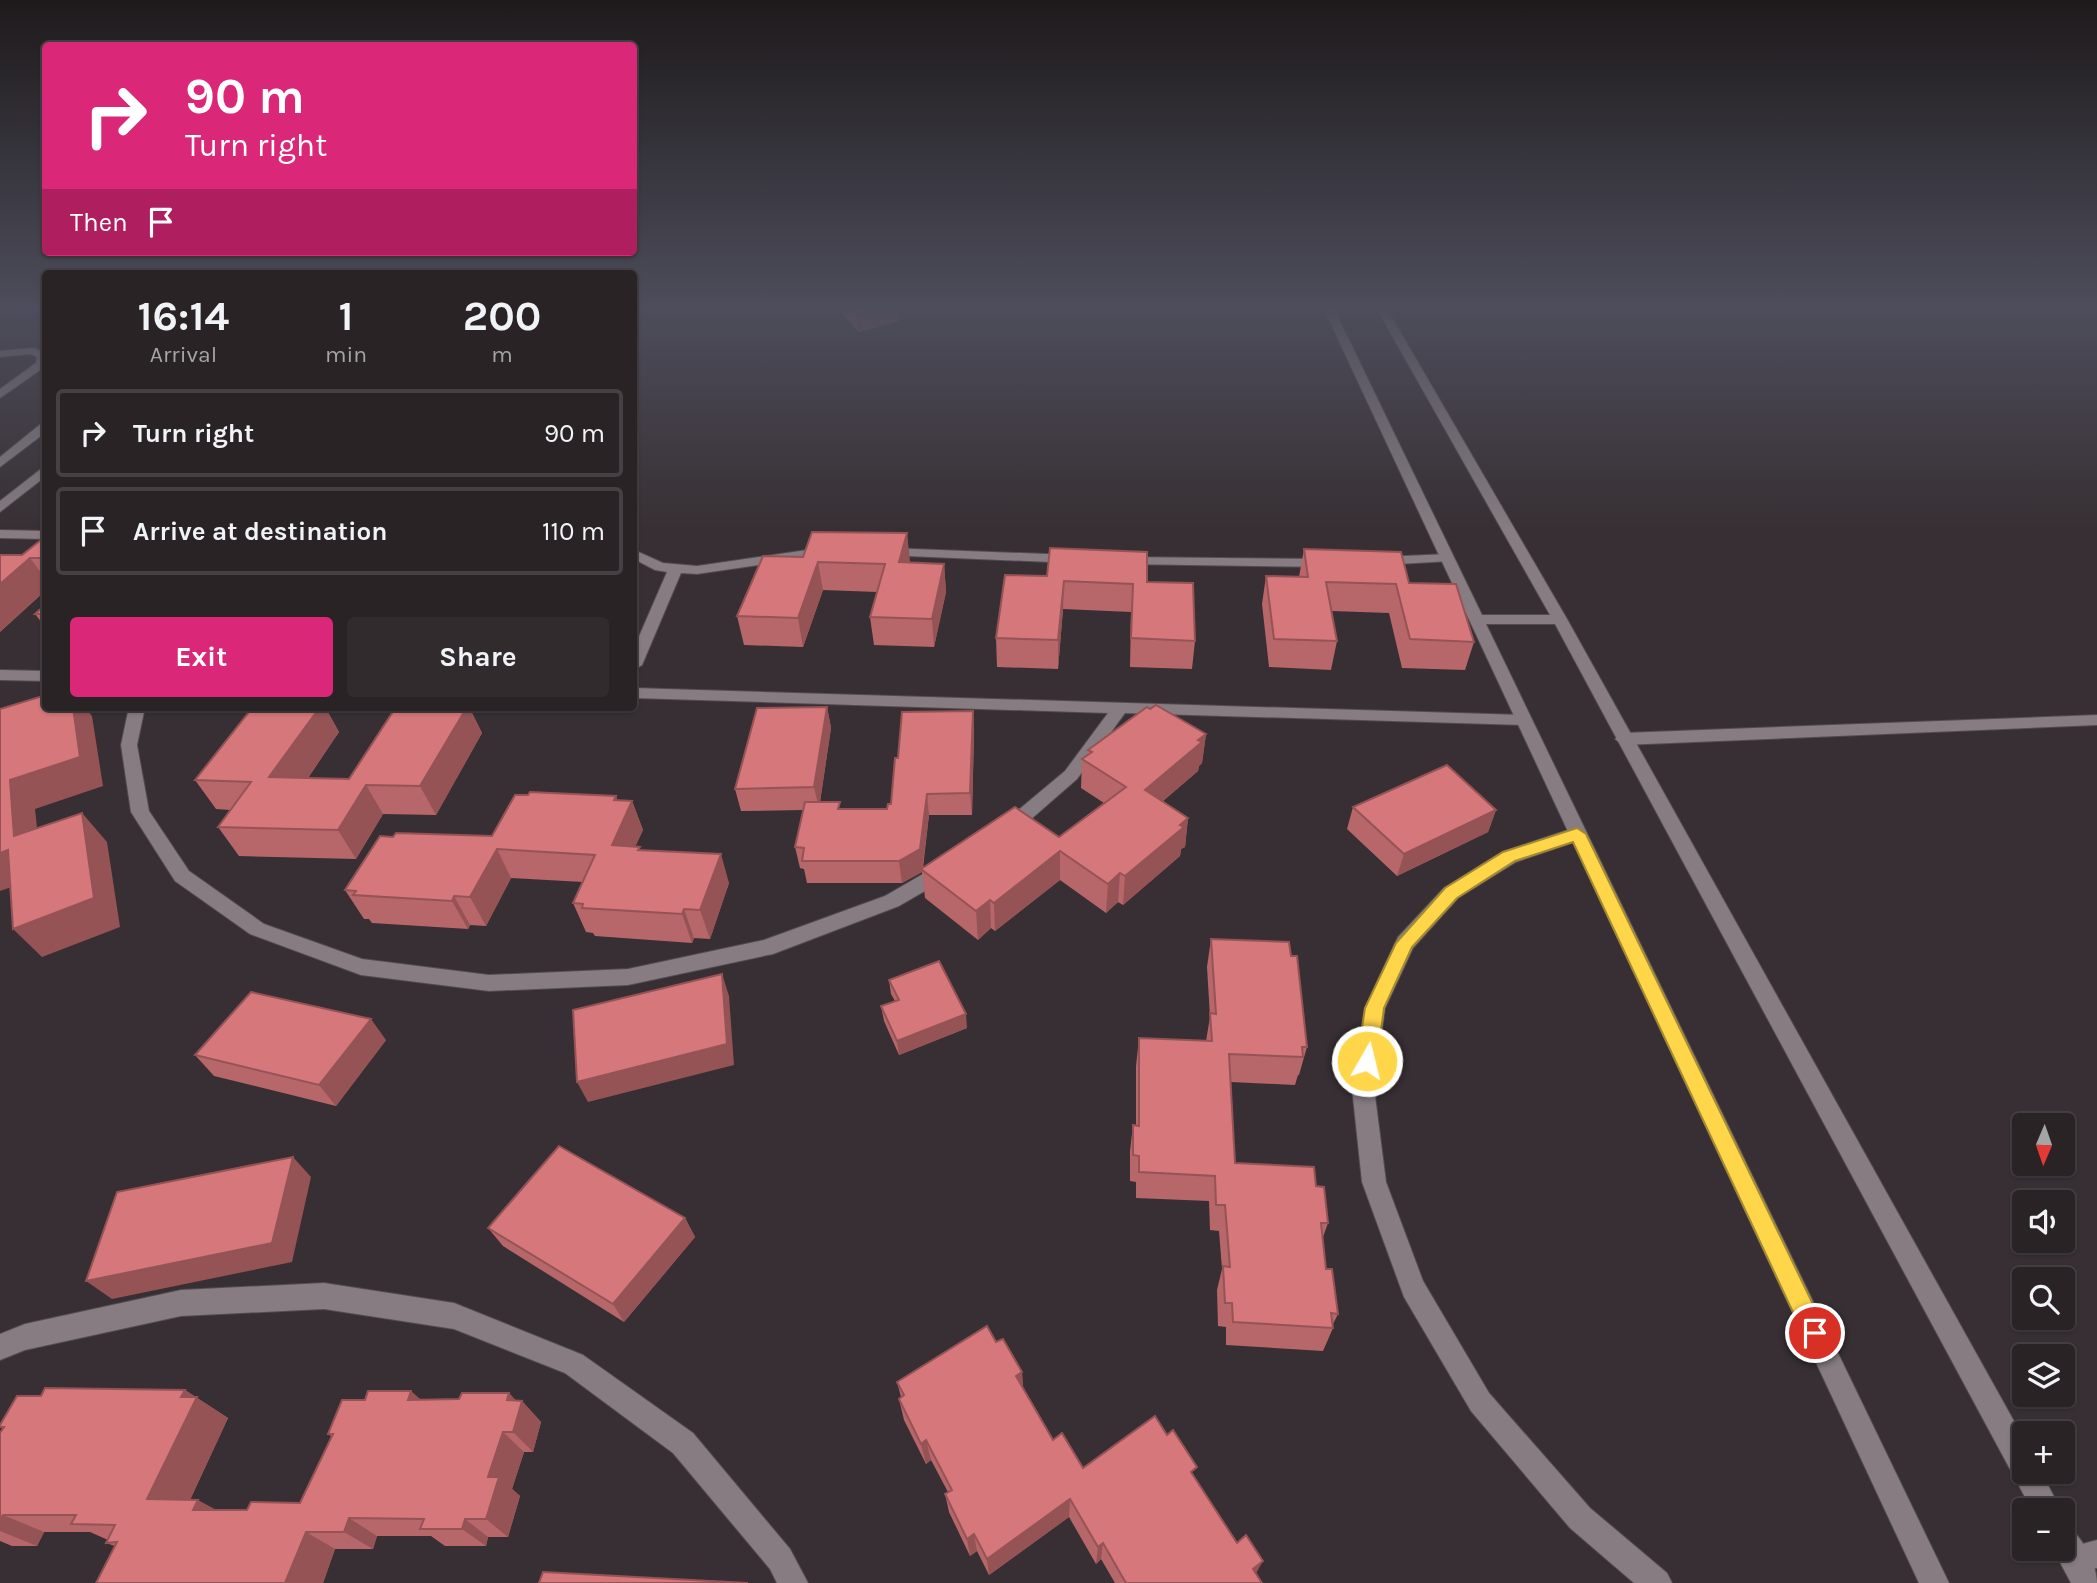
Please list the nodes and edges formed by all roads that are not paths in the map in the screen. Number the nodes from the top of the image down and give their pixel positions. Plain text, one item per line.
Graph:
1 (17, 383) edge
2 (1364, 383) edge
3 (1424, 383) edge
4 (0, 396) edge
5 (42, 429) edge
6 (0, 463) edge
7 (42, 472) edge
8 (0, 508) edge
9 (0, 534) edge
10 (42, 534) edge
11 (849, 551) edge
12 (876, 552) edge
13 (637, 556) edge
14 (1447, 558) junction
15 (1366, 562) edge
16 (1338, 563) edge
17 (675, 570) junction
18 (1560, 619) junction
19 (1476, 620) junction
20 (637, 657) edge
21 (0, 675) edge
22 (42, 676) edge
23 (637, 694) edge
24 (1120, 708) junction
25 (136, 711) edge
26 (1524, 720) junction
27 (2097, 720) edge
28 (1623, 739) junction
29 (1577, 834) junction
30 (994, 841) edge
31 (960, 861) edge
32 (0, 1347) edge
33 (2012, 1446) edge
34 (793, 1583) edge
35 (1657, 1583) edge
36 (1934, 1583) edge

1 - 4 street
2 - 14 street
3 - 18 street
5 - 6 street
7 - 8 street
9 - 10 street
11 - 17 street
12 - 16 street
13 - 17 street
14 - 15 street
14 - 19 street
17 - 20 street
18 - 19 street
18 - 28 street
19 - 26 street
21 - 22 street
23 - 24 street
24 - 26 street
24 - 30 street
25 - 31 street
26 - 29 street
27 - 28 street
28 - 33 street
29 - 35 street
29 - 36 street
32 - 34 street

